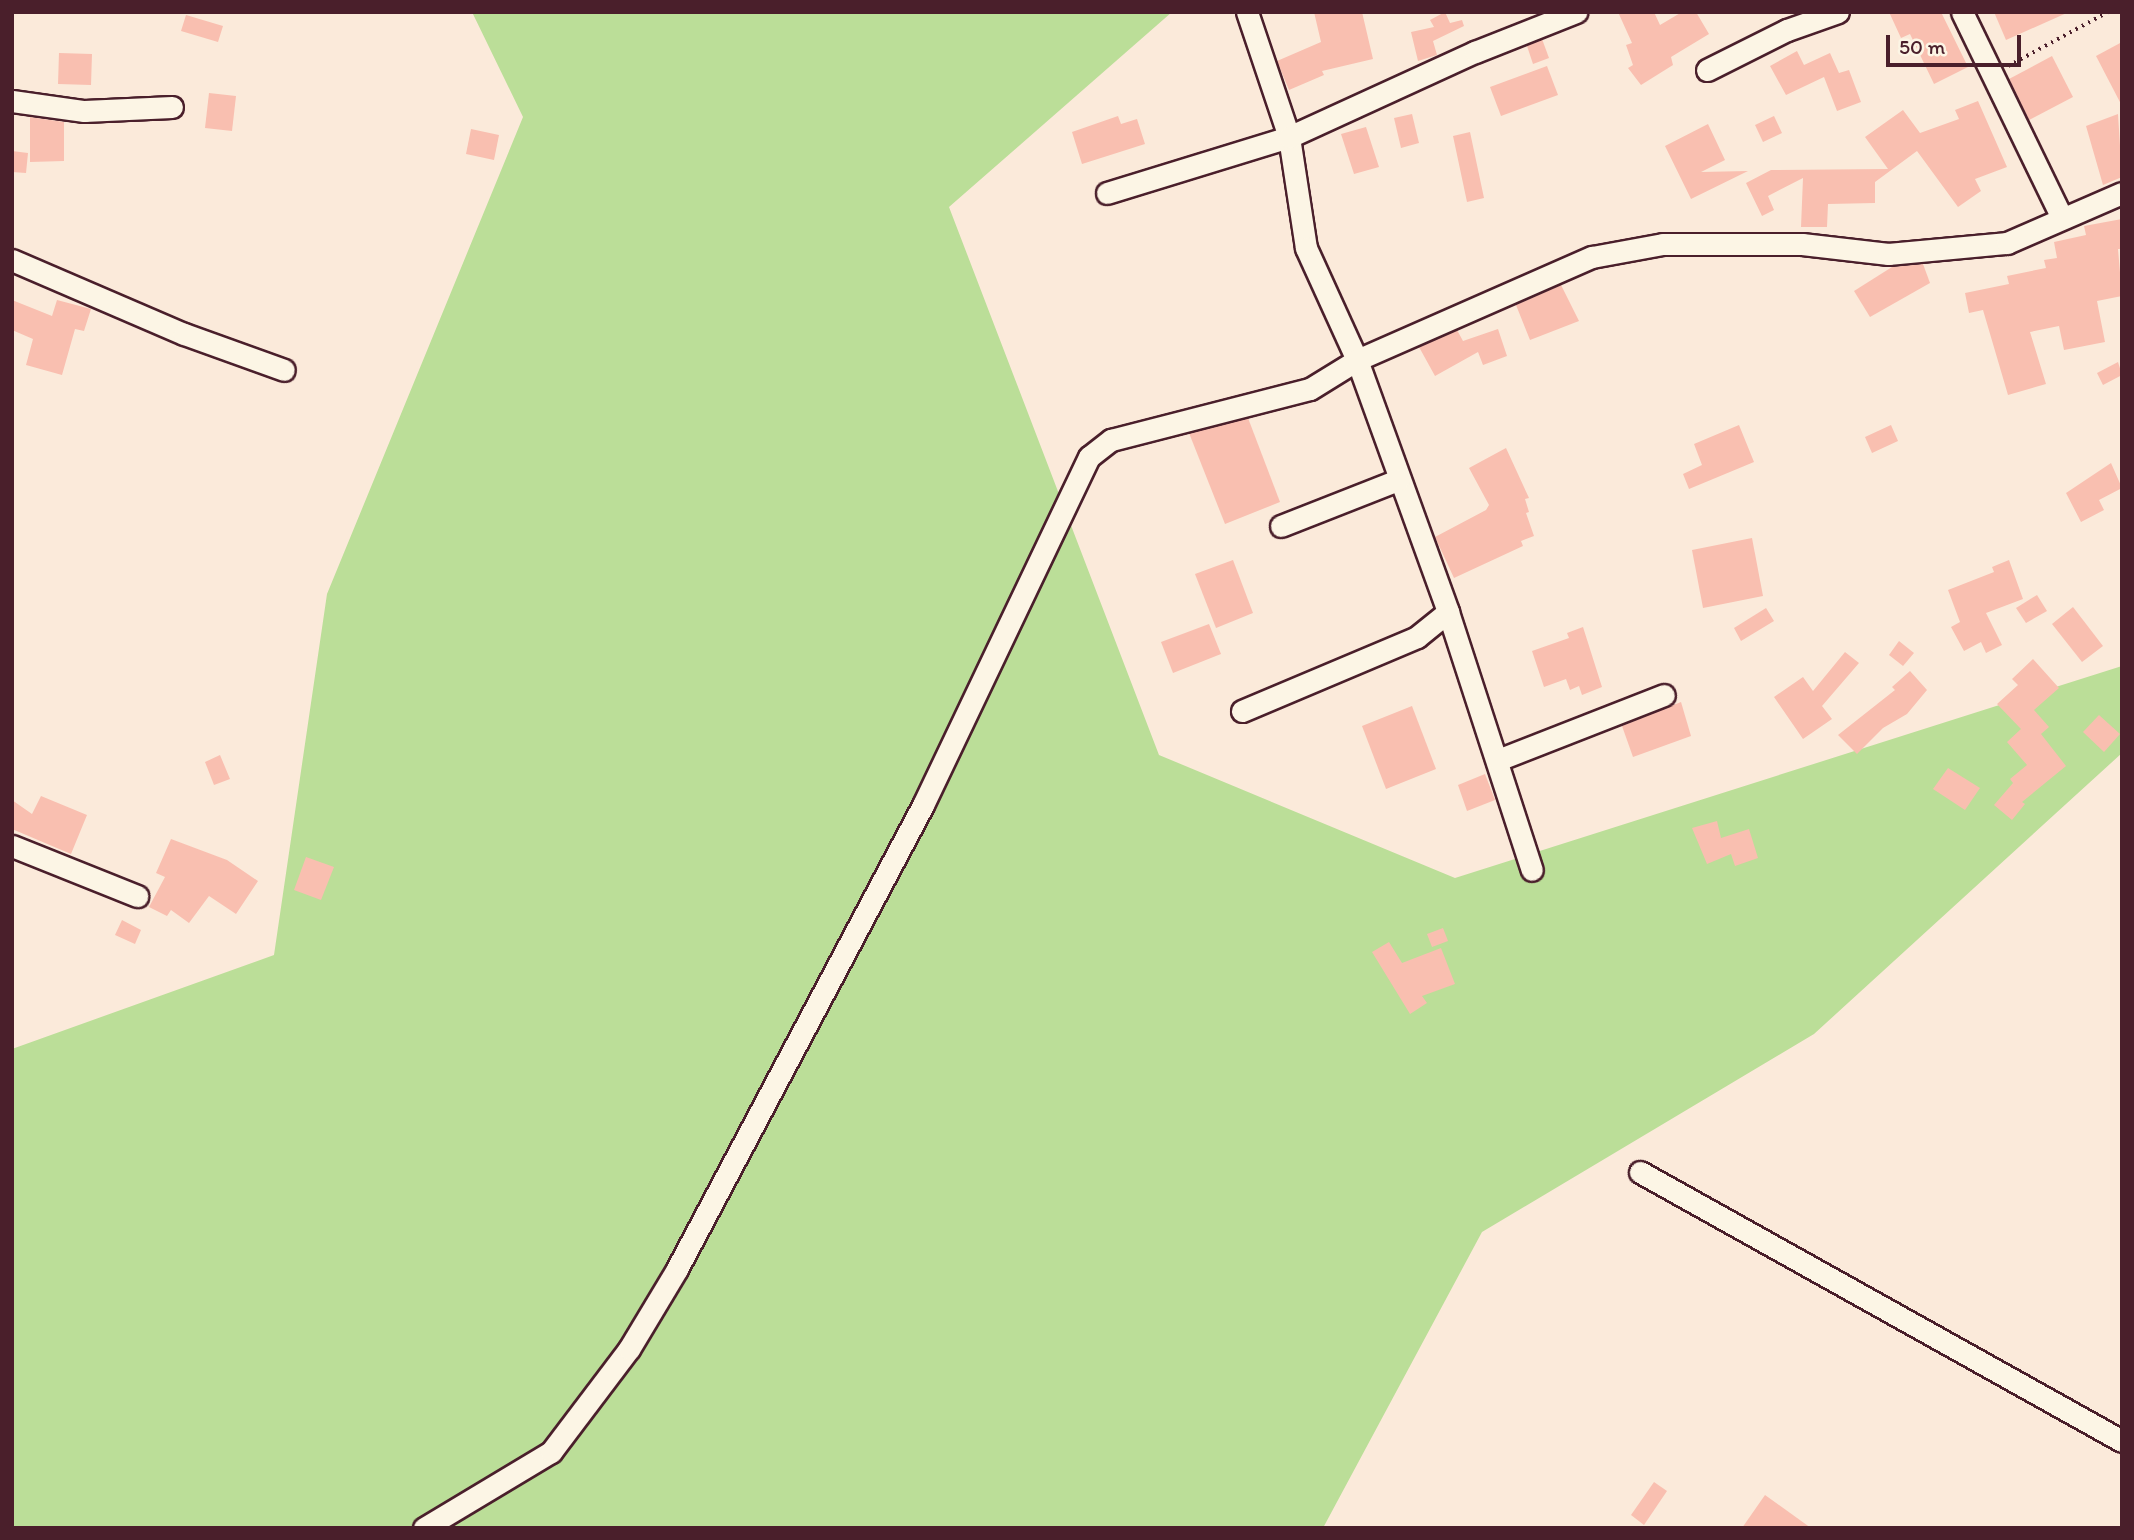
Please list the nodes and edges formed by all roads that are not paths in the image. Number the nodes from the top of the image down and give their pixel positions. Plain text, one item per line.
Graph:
1 (1247, 12) edge
2 (1576, 12) edge
3 (1838, 12) edge
4 (1962, 12) edge
5 (1707, 70) dead end
6 (12, 101) edge
7 (172, 107) dead end
8 (1289, 137) junction
9 (1107, 192) dead end
10 (2122, 193) edge
11 (2061, 216) junction
12 (12, 260) edge
13 (1357, 360) junction
14 (284, 370) dead end
15 (1398, 480) junction
16 (1281, 526) dead end
17 (1448, 612) junction
18 (1664, 695) dead end
19 (1242, 711) dead end
20 (1498, 760) junction
21 (12, 846) edge
22 (1532, 870) dead end
23 (137, 896) dead end
24 (1640, 1172) dead end
25 (2122, 1441) edge
26 (424, 1528) edge

1 - 8 street
2 - 8 street
3 - 5 street
4 - 11 street
6 - 7 street
8 - 9 street
8 - 13 street
10 - 11 street
11 - 13 street
12 - 14 street
13 - 15 street
13 - 26 street
15 - 16 street
15 - 17 street
17 - 19 street
17 - 20 street
18 - 20 street
20 - 22 street
21 - 23 street
24 - 25 street

